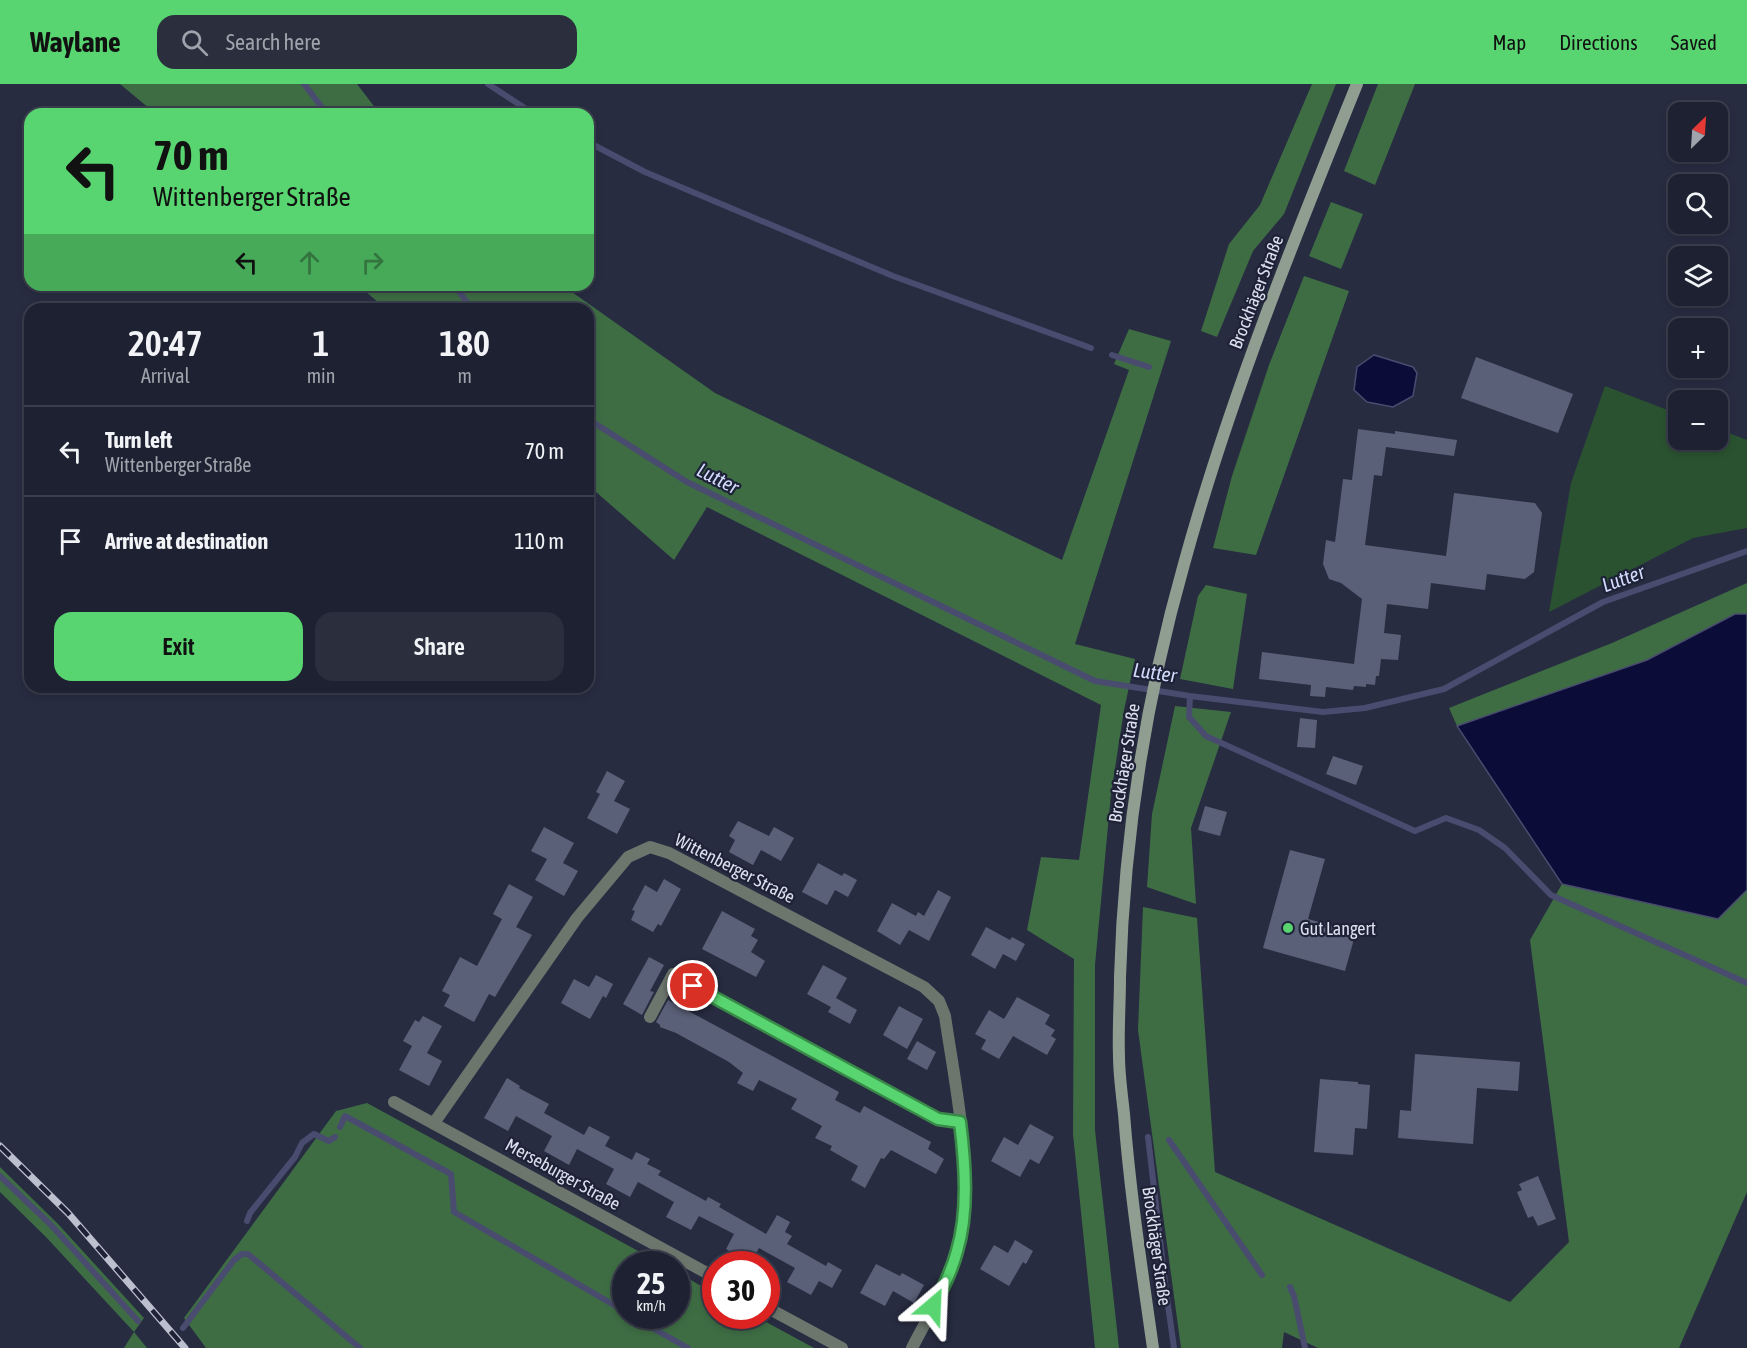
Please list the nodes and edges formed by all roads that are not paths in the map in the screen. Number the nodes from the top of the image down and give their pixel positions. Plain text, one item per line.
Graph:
1 (1357, 84) edge
2 (650, 1017) dead end
3 (394, 1102) dead end
4 (960, 1122) junction
5 (434, 1123) junction
6 (702, 1270) edge
7 (780, 1314) edge
8 (842, 1348) edge
9 (912, 1348) edge
10 (1153, 1348) edge

1 - 10 main road, Brockhäger Straße
2 - 4 street
3 - 5 street, Merseburger Straße
4 - 5 street, Wittenberger Straße
4 - 9 street, Wittenberger Straße
5 - 6 street, Merseburger Straße
7 - 8 street

